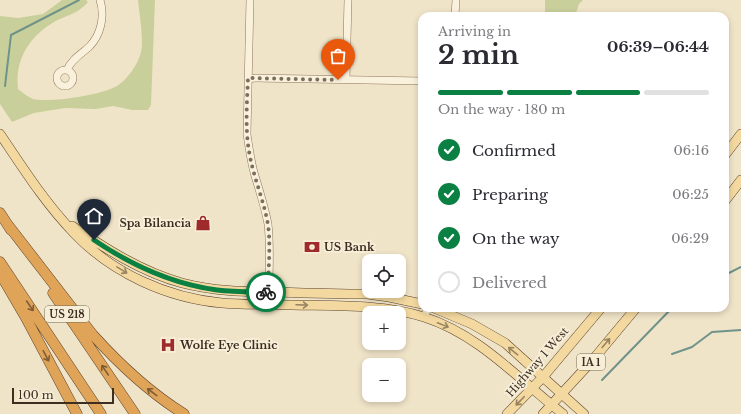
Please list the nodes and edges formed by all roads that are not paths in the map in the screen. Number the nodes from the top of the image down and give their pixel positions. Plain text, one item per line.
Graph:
1 (100, 0) edge
2 (250, 0) edge
3 (348, 0) edge
4 (456, 0) edge
5 (455, 12) edge
6 (67, 70) dead end
7 (248, 78) junction
8 (346, 80) junction
9 (418, 81) edge
10 (0, 134) edge
11 (741, 134) edge
12 (729, 150) edge
13 (741, 180) edge
14 (729, 196) edge
15 (0, 213) edge
16 (61, 218) junction
17 (8, 225) junction
18 (0, 262) edge
19 (0, 273) edge
20 (268, 292) junction
21 (418, 303) edge
22 (268, 304) junction
23 (426, 312) edge
24 (444, 312) edge
25 (597, 312) edge
26 (633, 312) edge
27 (424, 317) junction
28 (543, 376) junction
29 (532, 388) junction
30 (562, 393) junction
31 (551, 405) junction
32 (77, 414) edge
33 (101, 414) edge
34 (134, 414) edge
35 (184, 414) edge
36 (507, 414) edge
37 (543, 414) edge
38 (563, 414) edge
39 (584, 414) edge

1 - 6 street
2 - 7 street
3 - 8 street
4 - 5 street
7 - 8 street
7 - 20 street
8 - 9 street
10 - 16 main road
11 - 12 main road
13 - 14 main road
15 - 17 highway, US 218
16 - 20 main road
16 -> 22 main road
34 -> 17 highway, US 218
35 -> 17 highway
18 -> 33 highway, US 218
19 -> 32 highway
20 - 21 main road
20 - 22 street
22 -> 27 main road
23 - 27 street
28 -> 24 main road
25 - 28 main road, Highway 1 West / IA 1
30 -> 26 main road, IA 1
27 -> 29 main road
28 - 29 main road, Highway 1 West / IA 1
28 - 30 main road
29 - 31 main road
29 -> 36 main road, Highway 1 West / IA 1
30 - 31 main road, IA 1
30 - 39 main road
31 - 37 main road, IA 1
31 - 38 main road

